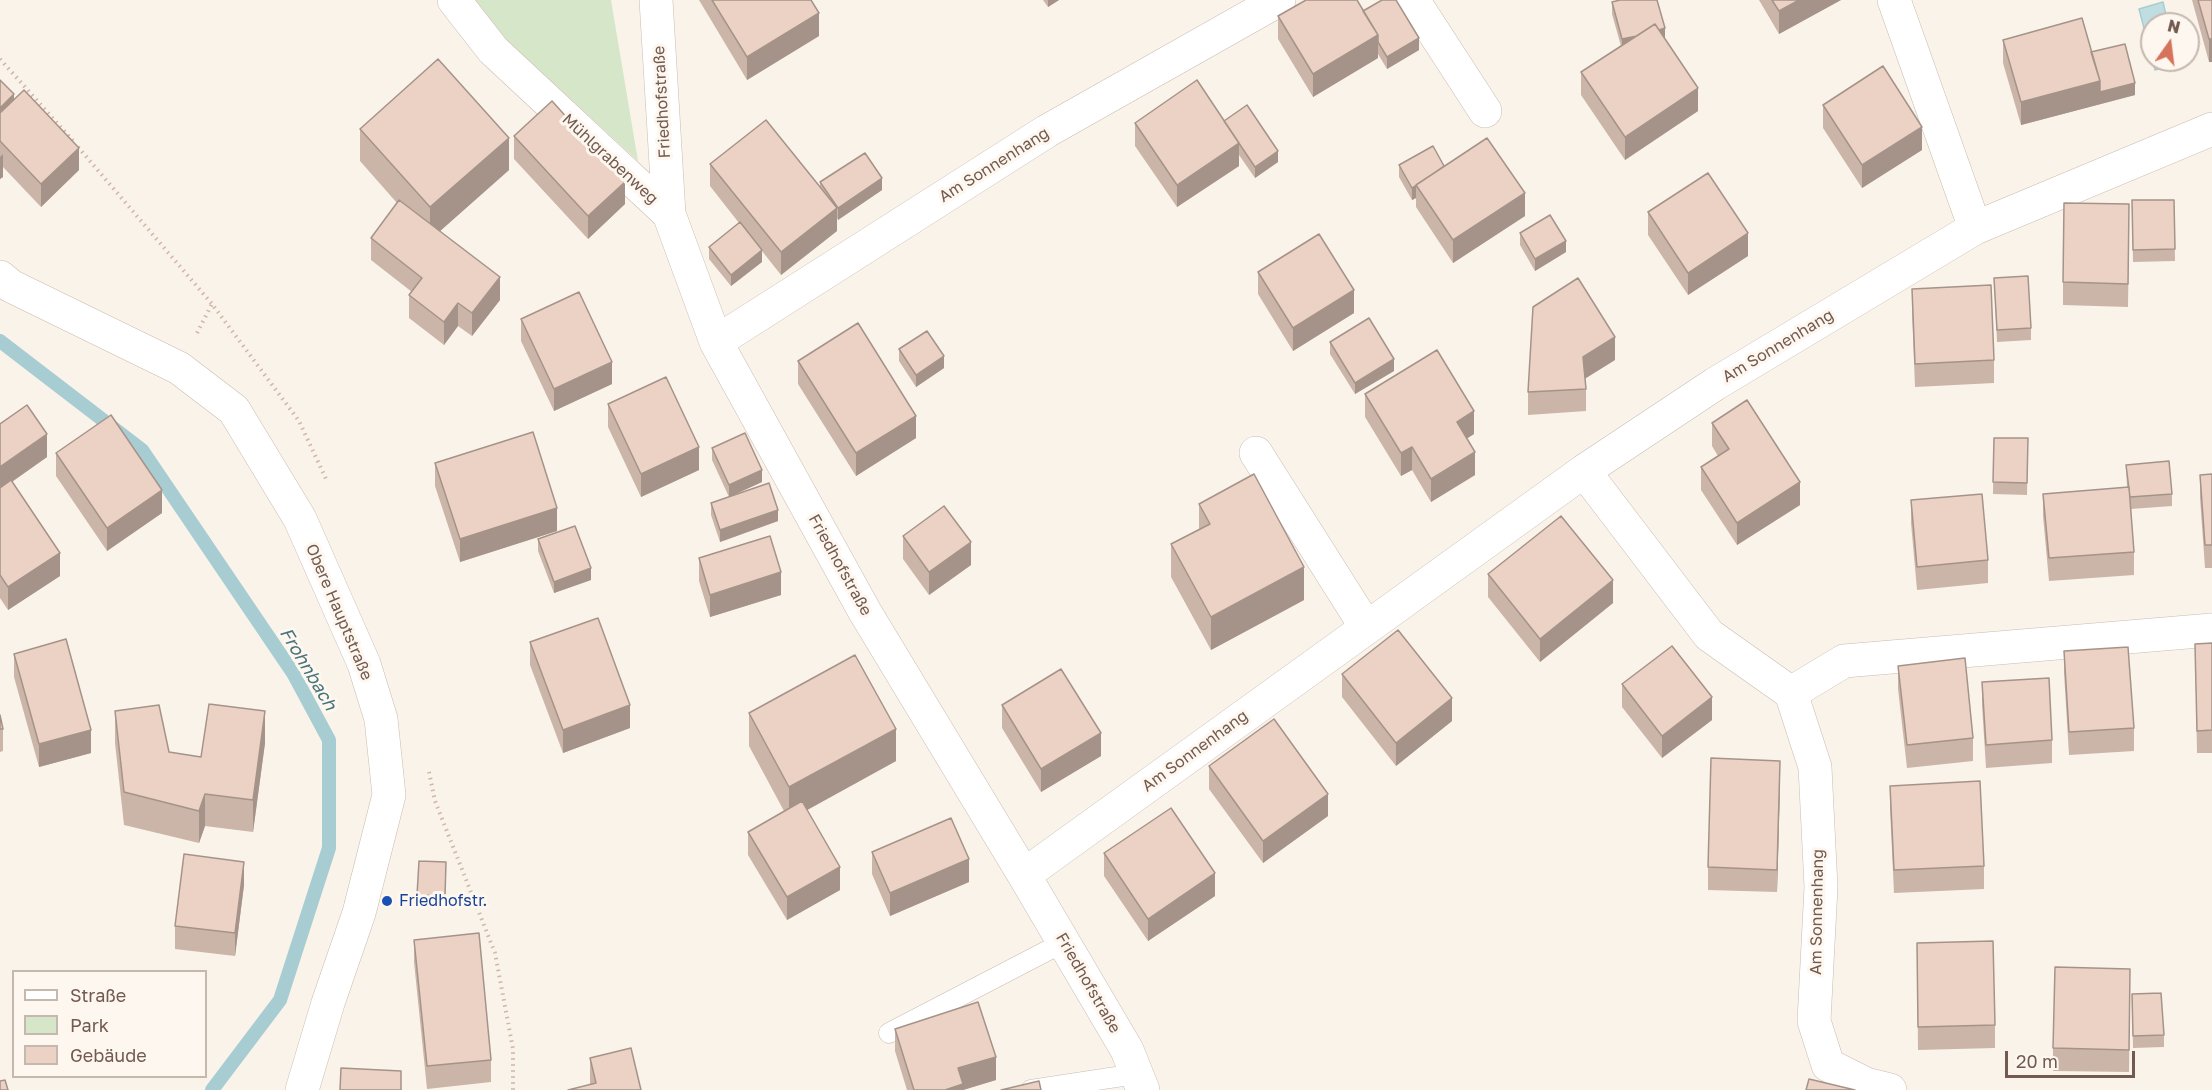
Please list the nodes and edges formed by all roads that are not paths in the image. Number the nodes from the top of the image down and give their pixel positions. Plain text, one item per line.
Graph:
1 (454, 0) edge
2 (656, 0) edge
3 (1279, 0) edge
4 (1413, 0) edge
5 (1894, 0) edge
6 (1485, 111) dead end
7 (2212, 129) edge
8 (669, 214) junction
9 (1975, 228) junction
10 (0, 278) edge
11 (716, 342) junction
12 (1256, 453) dead end
13 (1584, 471) junction
14 (1366, 627) junction
15 (2212, 630) edge
16 (1791, 693) junction
17 (1024, 875) junction
18 (1064, 942) junction
19 (889, 1033) dead end
20 (1140, 1082) edge
21 (302, 1090) edge
22 (1031, 1090) edge
23 (1890, 1090) edge

1 - 8 street, Mühlgrabenweg
2 - 8 street, Friedhofstraße
3 - 11 street, Am Sonnenhang
4 - 6 street
5 - 9 street
7 - 9 street, Am Sonnenhang
8 - 11 street, Friedhofstraße
9 - 13 street, Am Sonnenhang
10 - 21 street, Obere Hauptstraße
11 - 17 street, Friedhofstraße
12 - 14 street
13 - 14 street, Am Sonnenhang
13 - 16 street
14 - 17 street, Am Sonnenhang
15 - 16 street
16 - 23 street, Am Sonnenhang
17 - 18 street, Friedhofstraße
18 - 19 lane
18 - 20 street, Friedhofstraße
20 - 22 lane

